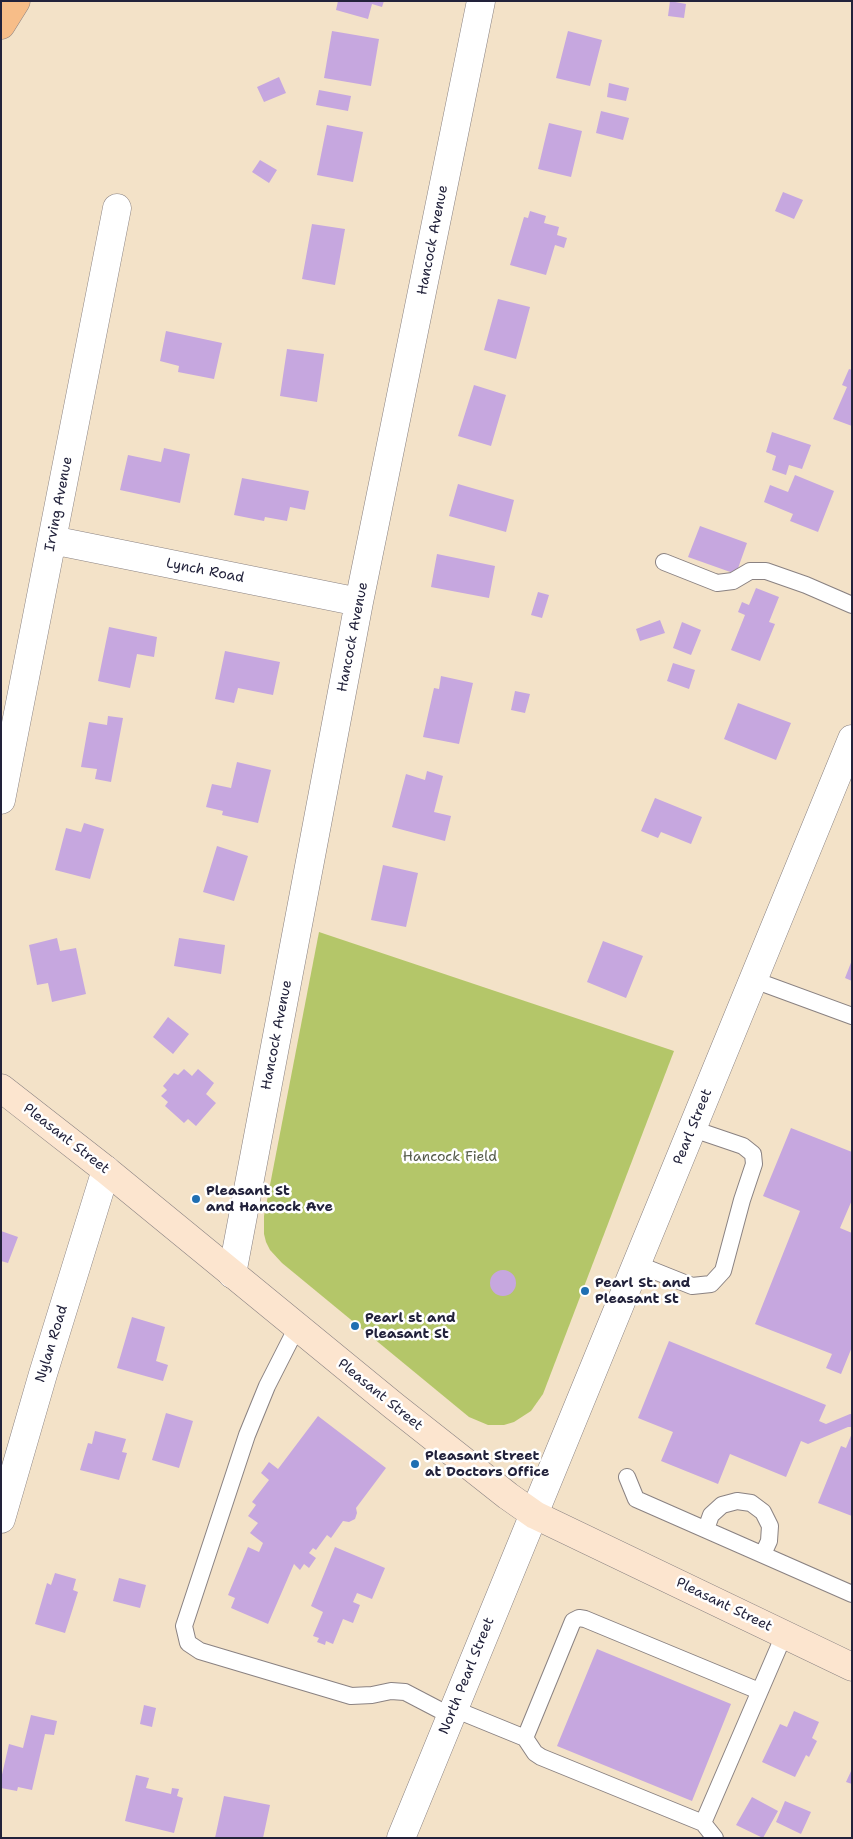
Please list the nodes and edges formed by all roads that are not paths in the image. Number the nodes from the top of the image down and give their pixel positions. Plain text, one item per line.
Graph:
1 (16, 1) edge
2 (481, 1) edge
3 (1, 25) edge
4 (116, 208) dead end
5 (52, 540) junction
6 (664, 562) dead end
7 (359, 602) junction
8 (852, 605) edge
9 (852, 739) edge
10 (1, 800) edge
11 (754, 980) junction
12 (852, 1016) edge
13 (1, 1088) edge
14 (693, 1129) junction
15 (106, 1170) junction
16 (637, 1264) junction
17 (232, 1274) junction
18 (297, 1327) junction
19 (627, 1477) dead end
20 (535, 1515) junction
21 (1, 1519) edge
22 (706, 1529) junction
23 (763, 1554) junction
24 (852, 1594) edge
25 (784, 1635) junction
26 (852, 1667) edge
27 (760, 1691) junction
28 (452, 1713) junction
29 (524, 1738) junction
30 (703, 1823) junction
31 (401, 1838) edge
32 (715, 1838) edge

1 - 3 highway
2 - 7 street, Hancock Avenue
4 - 5 street, Irving Avenue
5 - 7 street, Lynch Road
5 - 10 street, Irving Avenue
6 - 8 lane
7 - 17 street, Hancock Avenue
9 - 11 street, Pearl Street
11 - 12 lane
11 - 14 street, Pearl Street
13 - 15 main road, Pleasant Street
14 - 16 street, Pearl Street
14 - 16 lane
15 - 17 main road, Pleasant Street
15 - 21 street, Nylan Road
16 - 20 street, Pearl Street
17 - 18 main road, Pleasant Street
18 - 20 main road, Pleasant Street
18 - 28 lane
19 - 22 lane
20 - 25 main road, Pleasant Street
20 - 28 street, North Pearl Street
22 - 23 lane
22 - 23 lane
23 - 24 lane
25 - 26 main road, Pleasant Street
25 - 27 lane
27 - 29 lane
27 - 30 lane
28 - 29 lane
28 - 31 street, North Pearl Street
29 - 30 lane
30 - 32 lane

